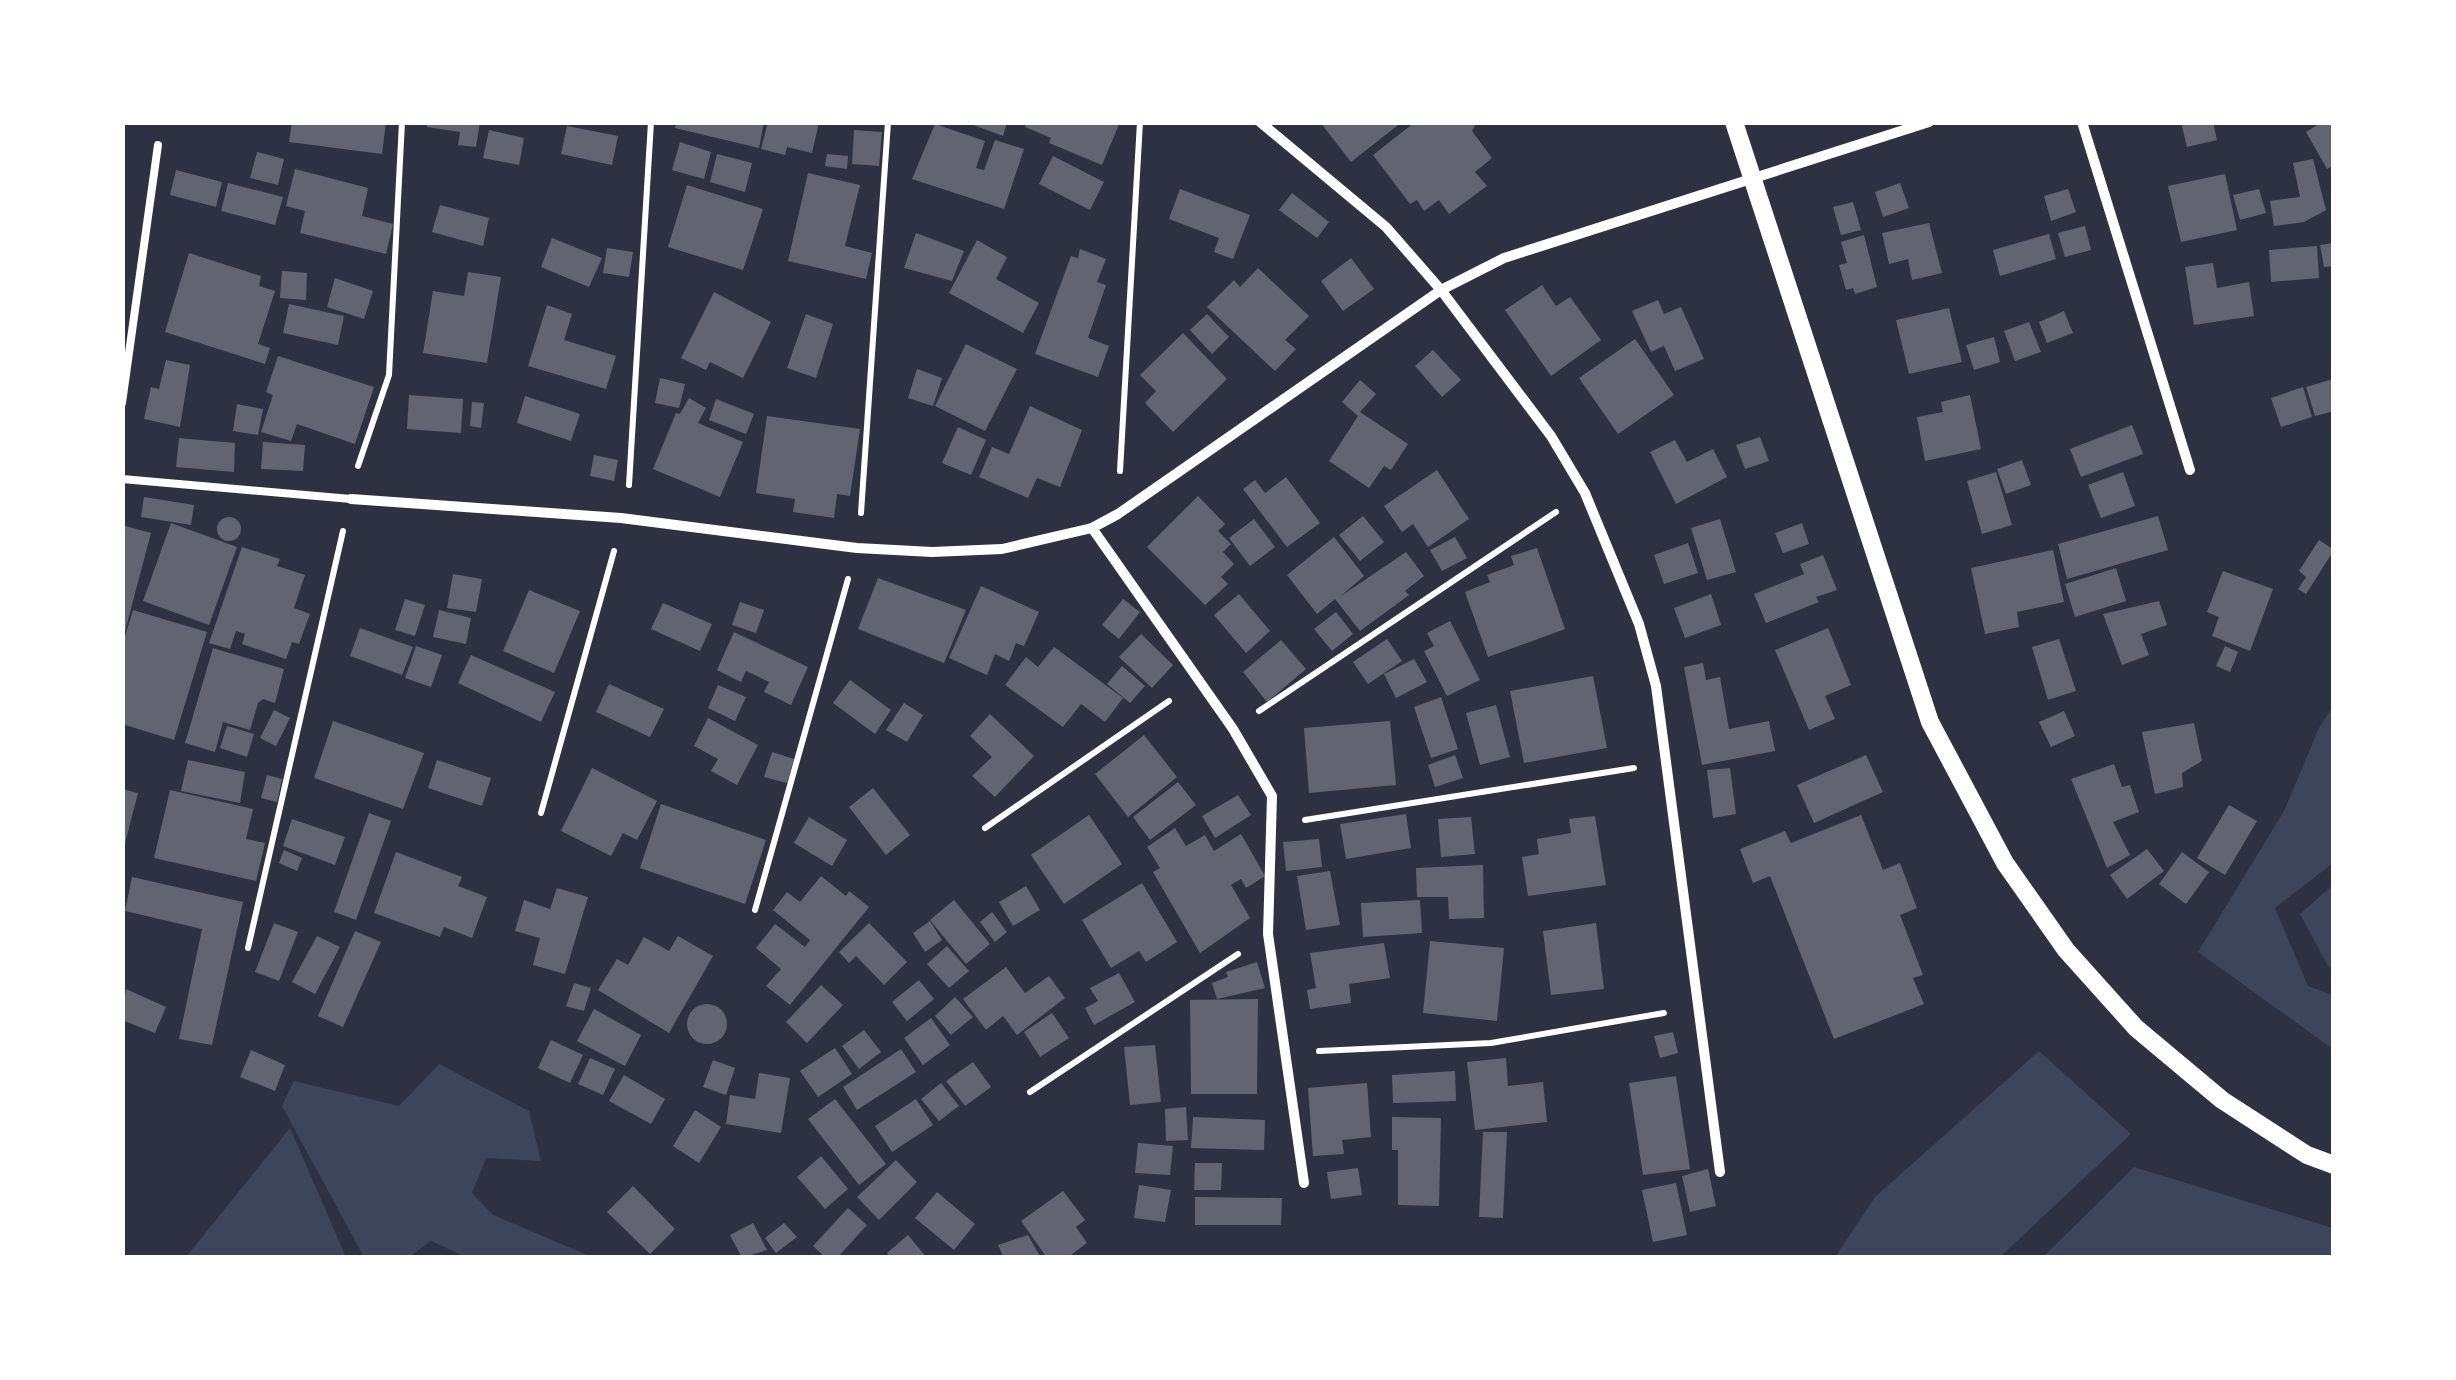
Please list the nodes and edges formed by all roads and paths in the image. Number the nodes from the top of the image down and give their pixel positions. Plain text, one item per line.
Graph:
1 (402, 122) edge
2 (651, 122) edge
3 (888, 122) edge
4 (1140, 122) edge
5 (1260, 122) edge
6 (1734, 122) edge
7 (1929, 122) edge
8 (2082, 122) edge
9 (158, 145) dead end
10 (1754, 178) junction
11 (1440, 290) junction
12 (122, 403) edge
13 (2190, 470) dead end
14 (122, 480) edge
15 (1585, 493) junction
16 (351, 499) junction
17 (1118, 514) junction
18 (622, 518) junction
19 (1092, 528) junction
20 (857, 548) junction
21 (1199, 680) junction
22 (1233, 729) junction
23 (1669, 762) junction
24 (541, 814) dead end
25 (1274, 825) junction
26 (985, 828) dead end
27 (756, 910) dead end
28 (1268, 934) junction
29 (248, 948) dead end
30 (1698, 1007) junction
31 (1283, 1052) junction
32 (1030, 1092) dead end
33 (2334, 1165) edge
34 (1720, 1172) dead end
35 (1304, 1183) dead end

1 - 16 path
2 - 18 path
3 - 20 path
4 - 17 path
5 - 11 street
6 - 10 street
7 - 10 street
8 - 13 street
9 - 12 lane
10 - 11 street
10 - 33 street
11 - 15 street
11 - 17 street
14 - 16 lane
15 - 22 path
15 - 23 street
16 - 18 street
16 - 29 path
17 - 19 street
18 - 20 street
18 - 24 path
19 - 20 street
19 - 21 street
20 - 27 path
21 - 22 street
21 - 26 path
22 - 25 street
23 - 25 path
23 - 30 street
25 - 28 street
28 - 31 street
28 - 32 path
30 - 31 path
30 - 34 street
31 - 35 street

